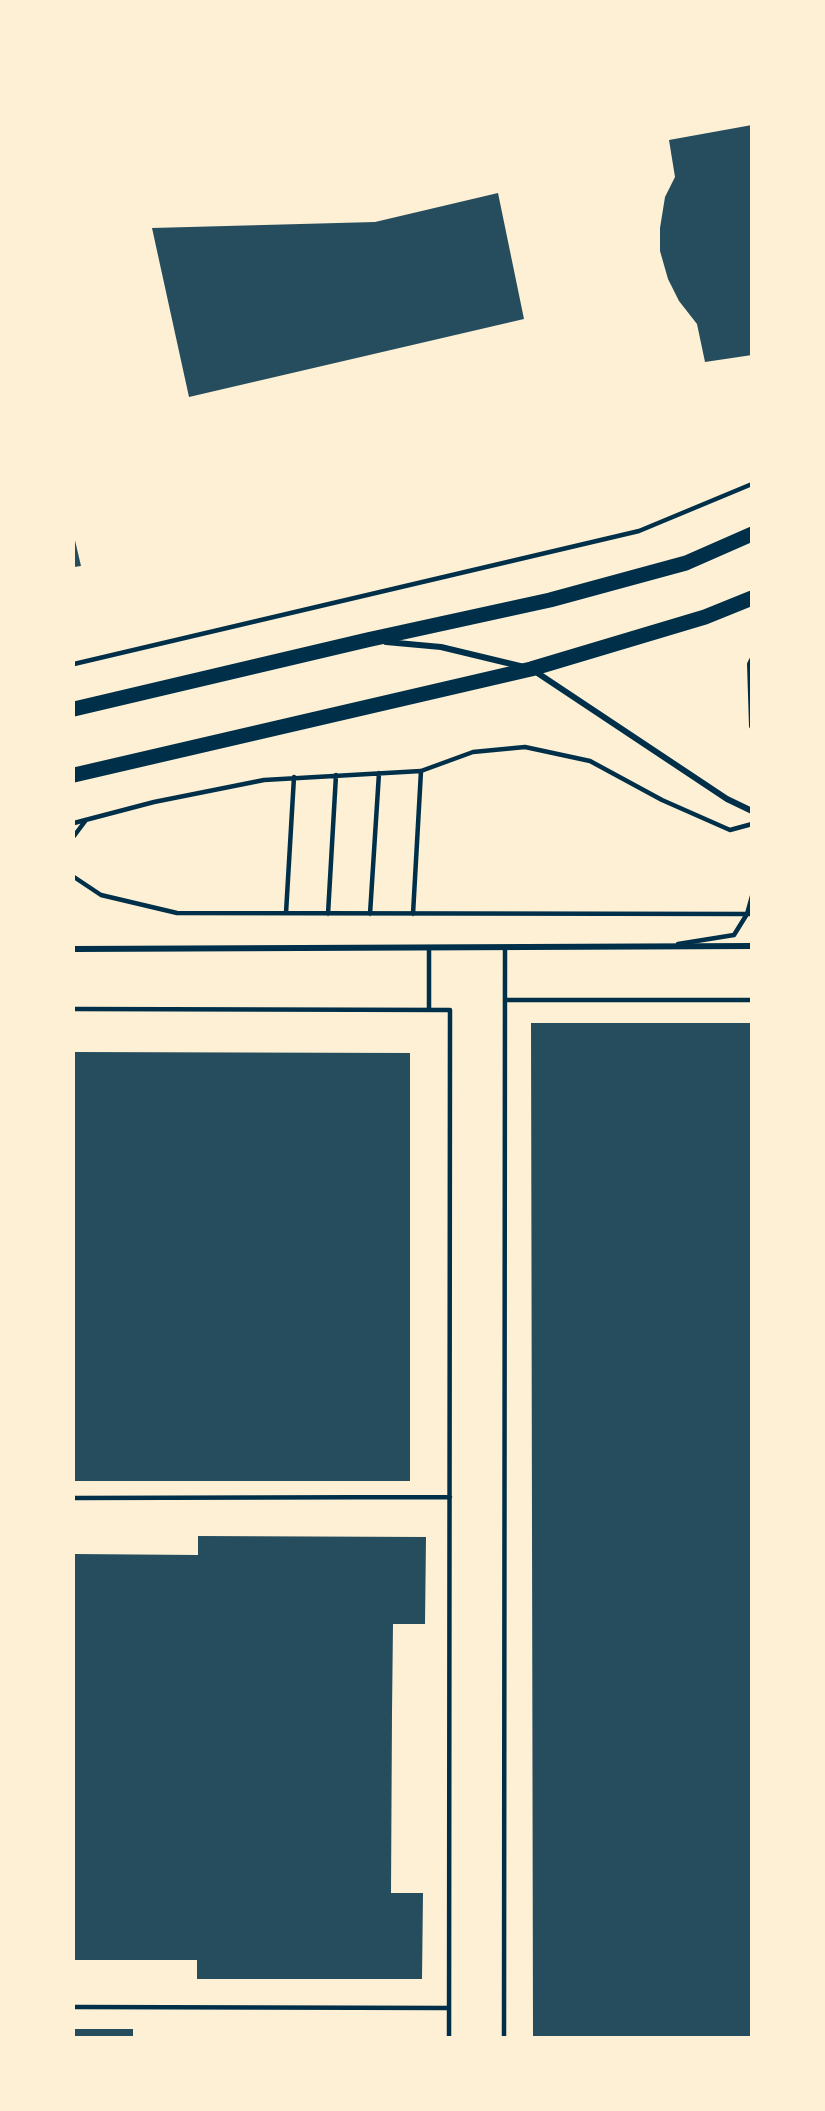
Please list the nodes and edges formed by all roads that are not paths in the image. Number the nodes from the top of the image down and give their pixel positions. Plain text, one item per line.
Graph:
1 (752, 484) edge
2 (752, 534) edge
3 (752, 598) edge
4 (367, 640) junction
5 (752, 660) edge
6 (74, 664) edge
7 (531, 669) junction
8 (74, 709) edge
9 (752, 726) edge
10 (421, 771) junction
11 (379, 773) junction
12 (336, 775) junction
13 (74, 776) edge
14 (294, 777) junction
15 (752, 811) edge
16 (86, 820) junction
17 (74, 823) edge
18 (752, 824) edge
19 (74, 836) edge
20 (74, 877) edge
21 (752, 896) edge
22 (286, 913) junction
23 (328, 914) junction
24 (370, 914) junction
25 (413, 914) junction
26 (749, 914) edge
27 (505, 946) junction
28 (669, 946) junction
29 (752, 946) edge
30 (429, 947) junction
31 (74, 949) edge
32 (505, 1000) junction
33 (752, 1000) edge
34 (74, 1009) edge
35 (429, 1010) junction
36 (450, 1497) junction
37 (74, 1498) edge
38 (74, 2007) edge
39 (449, 2008) junction
40 (449, 2037) edge
41 (504, 2037) edge

1 - 6 lane
2 - 4 main road
3 - 7 main road
4 - 7 street
4 - 8 main road
5 - 9 street
7 - 13 main road
7 - 15 street
10 - 11 lane
10 - 18 lane
10 - 25 lane
11 - 12 lane
11 - 24 lane
12 - 14 lane
12 - 23 lane
14 - 16 lane
14 - 22 lane
16 - 17 lane
16 - 19 lane
20 - 22 lane
21 - 26 lane
22 - 23 lane
23 - 24 lane
24 - 25 lane
25 - 26 lane
26 - 28 lane
27 - 28 street
27 - 30 street
27 - 32 lane
28 - 29 street
30 - 31 street
30 - 35 lane
32 - 33 lane
32 - 41 lane
34 - 35 lane
35 - 36 lane
36 - 37 lane
36 - 39 lane
38 - 39 lane
39 - 40 lane

